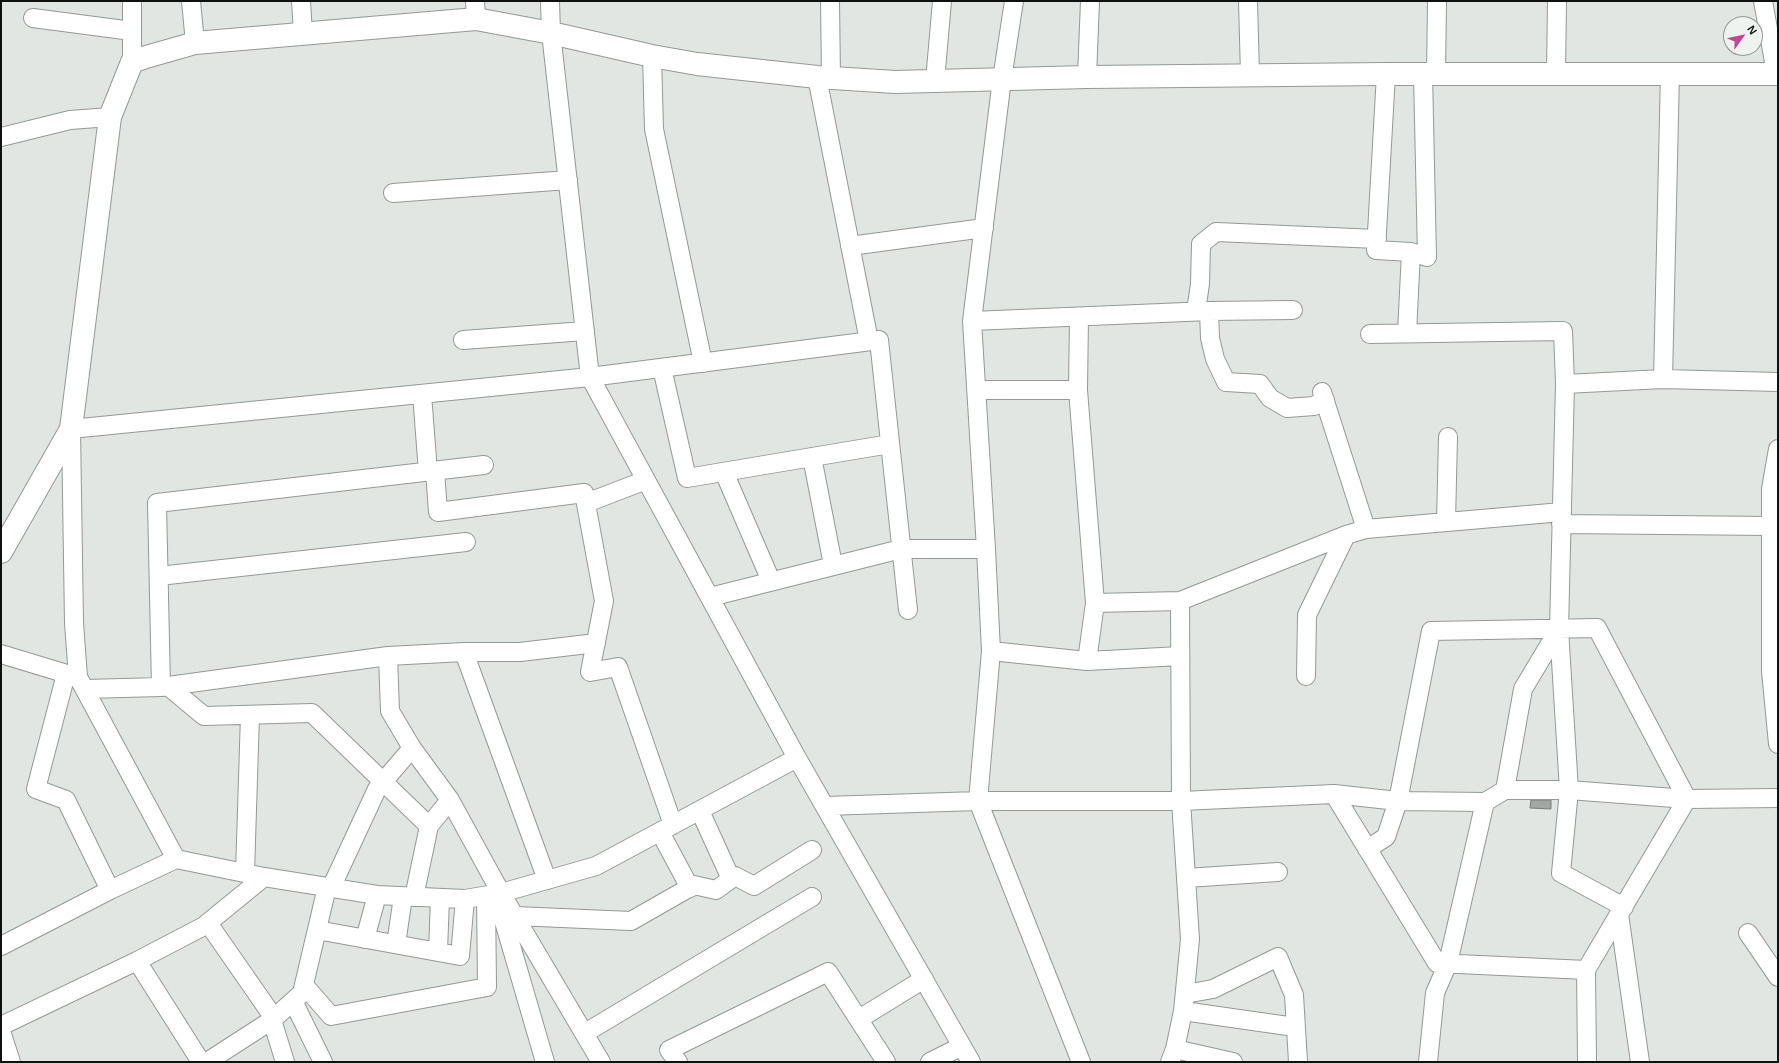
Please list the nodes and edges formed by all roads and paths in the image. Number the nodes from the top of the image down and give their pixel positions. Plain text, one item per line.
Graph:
1 (132, 1) edge
2 (191, 1) edge
3 (301, 1) edge
4 (550, 1) edge
5 (830, 1) edge
6 (942, 1) edge
7 (1014, 1) edge
8 (1090, 1) edge
9 (1248, 1) edge
10 (1437, 1) edge
11 (1557, 1) edge
12 (1763, 1) edge
13 (476, 10) edge
14 (33, 18) dead end
15 (132, 31) junction
16 (303, 33) junction
17 (552, 33) junction
18 (195, 43) junction
19 (652, 56) junction
20 (132, 62) junction
21 (1556, 73) junction
22 (1670, 73) junction
23 (1386, 74) junction
24 (1430, 74) junction
25 (1777, 74) edge
26 (1250, 75) junction
27 (824, 77) junction
28 (1087, 77) junction
29 (1002, 79) junction
30 (935, 81) junction
31 (110, 117) junction
32 (1, 137) edge
33 (568, 180) junction
34 (393, 193) dead end
35 (984, 228) junction
36 (1377, 239) junction
37 (850, 246) junction
38 (1411, 252) junction
39 (1293, 310) dead end
40 (1202, 311) junction
41 (1079, 317) junction
42 (972, 321) junction
43 (585, 331) junction
44 (1406, 333) junction
45 (1370, 334) dead end
46 (463, 340) dead end
47 (869, 341) junction
48 (703, 363) junction
49 (662, 368) junction
50 (590, 377) junction
51 (1663, 379) junction
52 (1778, 382) edge
53 (1565, 384) junction
54 (976, 390) junction
55 (1078, 390) junction
56 (422, 394) junction
57 (71, 429) junction
58 (1448, 437) dead end
59 (890, 444) junction
60 (1778, 449) edge
61 (812, 457) junction
62 (484, 465) dead end
63 (431, 471) junction
64 (724, 472) junction
65 (646, 480) junction
66 (584, 493) junction
67 (1562, 518) junction
68 (1446, 522) junction
69 (1771, 526) junction
70 (1366, 530) junction
71 (1346, 535) junction
72 (466, 542) dead end
73 (901, 548) junction
74 (986, 549) junction
75 (1, 552) edge
76 (833, 565) junction
77 (159, 576) junction
78 (771, 580) junction
79 (710, 597) junction
80 (1180, 601) junction
81 (1095, 603) junction
82 (908, 610) dead end
83 (1559, 629) junction
84 (596, 643) junction
85 (991, 651) junction
86 (464, 652) junction
87 (1, 654) edge
88 (388, 656) junction
89 (1180, 656) junction
90 (1087, 661) junction
91 (1775, 671) edge
92 (1306, 676) dead end
93 (76, 680) junction
94 (164, 686) junction
95 (250, 715) junction
96 (1778, 744) edge
97 (412, 748) junction
98 (797, 758) junction
99 (383, 781) junction
100 (1504, 790) junction
101 (1569, 790) junction
102 (1334, 794) junction
103 (1778, 798) edge
104 (1687, 799) junction
105 (450, 800) junction
106 (978, 801) junction
107 (1181, 801) junction
108 (1398, 801) junction
109 (1485, 802) junction
110 (825, 806) junction
111 (700, 811) junction
112 (429, 826) junction
113 (666, 829) junction
114 (1367, 849) junction
115 (812, 850) dead end
116 (176, 859) junction
117 (1278, 872) dead end
118 (245, 873) junction
119 (264, 877) junction
120 (1186, 878) junction
121 (731, 879) junction
122 (547, 880) junction
123 (329, 887) junction
124 (690, 888) junction
125 (110, 890) junction
126 (377, 894) junction
127 (495, 895) junction
128 (409, 897) junction
129 (812, 897) dead end
130 (440, 898) junction
131 (465, 899) junction
132 (1621, 910) junction
133 (515, 916) junction
134 (208, 923) junction
135 (317, 930) junction
136 (1748, 933) dead end
137 (365, 939) junction
138 (396, 944) junction
139 (1, 946) edge
140 (438, 952) junction
141 (137, 962) junction
142 (1448, 963) junction
143 (1586, 970) junction
144 (1778, 977) edge
145 (924, 979) junction
146 (304, 985) junction
147 (293, 1001) junction
148 (1184, 1002) junction
149 (273, 1019) junction
150 (859, 1019) junction
151 (1, 1026) edge
152 (1295, 1027) junction
153 (1, 1031) edge
154 (585, 1033) junction
155 (962, 1046) junction
156 (1173, 1055) edge
157 (596, 1060) edge
158 (11, 1062) edge
159 (201, 1062) edge
160 (207, 1062) edge
161 (285, 1062) edge
162 (323, 1062) edge
163 (545, 1062) edge
164 (678, 1062) edge
165 (886, 1062) edge
166 (930, 1062) edge
167 (971, 1062) edge
168 (1081, 1062) edge
169 (1233, 1062) edge
170 (1298, 1062) edge
171 (1428, 1062) edge
172 (1587, 1062) edge
173 (1640, 1062) edge

1 - 15 street
2 - 18 street
3 - 16 street
4 - 17 street
5 - 27 street
6 - 30 street
7 - 29 street
8 - 28 street
9 - 26 street
10 - 24 street
11 - 21 street
12 - 25 street
13 - 16 main road
13 - 17 main road
14 - 15 street
15 - 20 street
16 - 18 main road
17 - 19 main road
17 - 33 street
18 - 20 main road
19 - 27 main road
19 - 48 street
20 - 31 main road
21 - 22 main road
21 - 24 main road
22 - 25 main road
22 - 51 street
23 - 24 main road
23 - 26 main road
23 - 36 street
24 - 38 street
26 - 28 main road
27 - 30 main road
27 - 37 street
28 - 29 main road
29 - 30 main road
29 - 35 street
31 - 32 street
31 - 57 main road
33 - 34 street
33 - 43 street
35 - 37 street
35 - 42 street
36 - 38 street
36 - 40 street
37 - 47 street
38 - 44 street
39 - 40 street
40 - 41 street
40 - 70 street
41 - 42 street
41 - 55 street
42 - 54 street
43 - 46 street
43 - 50 street
44 - 45 street
44 - 53 street
47 - 48 street
47 - 59 street
48 - 49 street
49 - 50 street
49 - 64 street
50 - 56 street
50 - 65 street
51 - 52 street
51 - 53 street
53 - 67 street
54 - 55 street
54 - 74 street
55 - 81 street
56 - 57 street
56 - 63 street
57 - 75 main road
57 - 93 street
58 - 68 street
59 - 61 street
59 - 73 street
60 - 69 street
61 - 64 street
61 - 76 street
62 - 63 street
63 - 66 street
63 - 77 street
64 - 78 street
65 - 66 street
65 - 79 street
66 - 84 street
67 - 68 street
67 - 69 street
67 - 83 street
68 - 70 street
69 - 91 street
70 - 71 street
71 - 80 street
71 - 92 street
72 - 77 street
73 - 74 street
73 - 76 street
73 - 82 street
74 - 85 street
76 - 78 street
77 - 94 street
78 - 79 street
79 - 98 street
80 - 81 street
80 - 89 street
81 - 90 street
83 - 100 street
83 - 101 street
83 - 104 street
83 - 108 street
84 - 86 street
84 - 113 street
85 - 90 street
85 - 106 street
86 - 88 street
86 - 122 street
87 - 93 street
88 - 94 street
88 - 97 street
89 - 90 street
89 - 107 street
91 - 96 street
93 - 94 street
93 - 116 street
93 - 125 street
94 - 95 street
95 - 99 street
95 - 118 street
97 - 99 street
97 - 105 street
98 - 110 street
98 - 111 street
99 - 112 street
99 - 123 street
100 - 101 street
100 - 109 street
101 - 104 street
101 - 132 street
102 - 107 street
102 - 108 street
102 - 114 street
103 - 104 street
104 - 132 street
105 - 112 street
105 - 127 street
106 - 107 street
106 - 110 street
106 - 168 street
107 - 120 street
108 - 109 street
108 - 114 street
109 - 142 street
110 - 145 street
111 - 113 street
111 - 121 street
112 - 128 street
113 - 122 street
113 - 124 street
114 - 142 street
115 - 121 street
116 - 118 street
116 - 125 street
117 - 120 street
118 - 119 street
119 - 123 street
119 - 134 street
120 - 148 street
121 - 124 street
122 - 127 street
123 - 126 street
123 - 135 street
124 - 133 street
125 - 139 street
126 - 128 street
126 - 137 street
127 - 131 street
127 - 133 street
127 - 146 street
127 - 163 street
128 - 130 street
128 - 138 street
129 - 154 street
130 - 131 street
130 - 140 street
131 - 140 street
132 - 143 street
132 - 173 street
133 - 154 street
134 - 141 street
134 - 149 street
135 - 137 street
135 - 146 street
136 - 144 street
137 - 138 street
138 - 140 street
141 - 151 street
141 - 159 street
142 - 143 street
142 - 171 street
143 - 172 street
145 - 150 street
145 - 155 street
146 - 147 street
147 - 149 street
147 - 162 street
148 - 152 street
148 - 152 street
148 - 156 street
149 - 160 street
149 - 161 street
150 - 164 street
150 - 165 street
152 - 170 street
153 - 158 street
154 - 157 street
155 - 166 street
155 - 167 street
156 - 169 street

